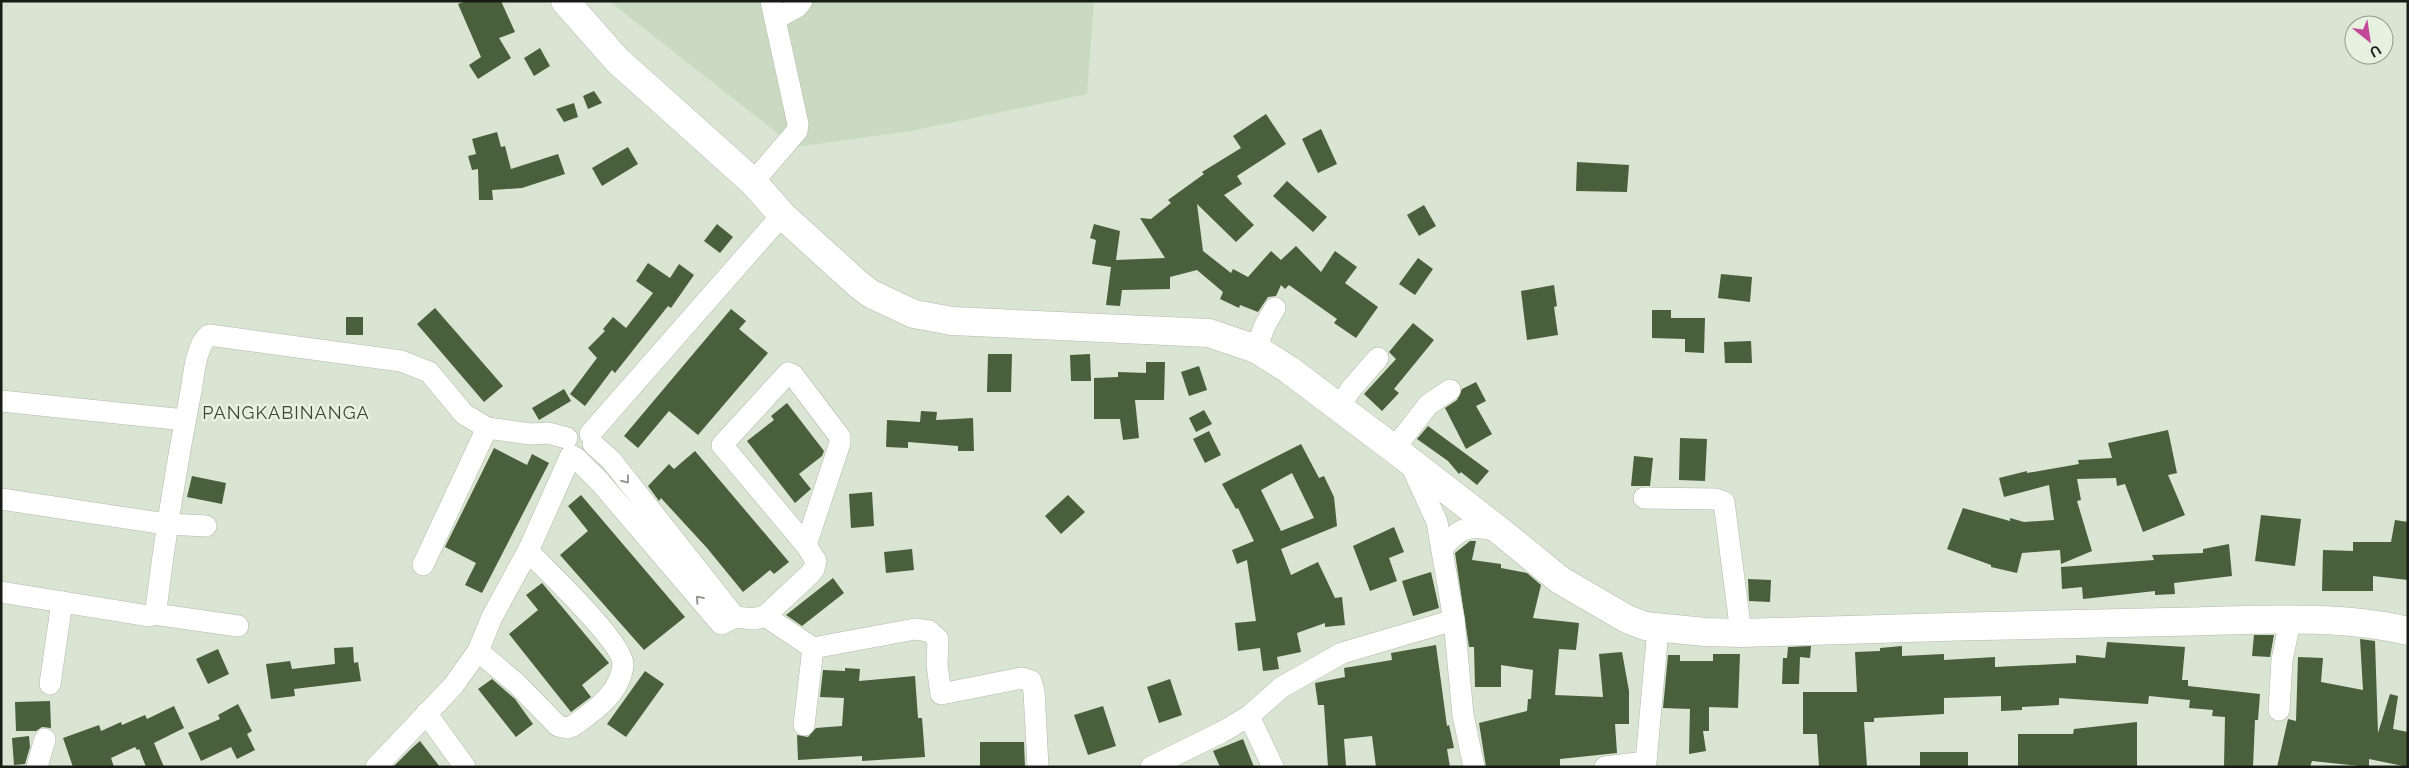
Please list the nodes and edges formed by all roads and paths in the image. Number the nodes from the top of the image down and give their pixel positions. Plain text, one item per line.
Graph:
1 (565, 1) edge
2 (802, 1) edge
3 (773, 10) edge
4 (753, 182) junction
5 (782, 215) junction
6 (1378, 358) dead end
7 (1450, 390) dead end
8 (1344, 400) junction
9 (1, 401) edge
10 (185, 420) junction
11 (487, 428) junction
12 (592, 439) junction
13 (571, 451) junction
14 (1400, 452) junction
15 (1644, 498) dead end
16 (1, 499) edge
17 (166, 524) junction
18 (206, 526) dead end
19 (1500, 531) junction
20 (806, 545) junction
21 (1442, 549) junction
22 (528, 552) junction
23 (423, 566) dead end
24 (1, 592) edge
25 (62, 602) junction
26 (154, 614) junction
27 (765, 616) junction
28 (735, 617) junction
29 (1454, 620) junction
30 (2290, 621) junction
31 (238, 626) dead end
32 (1658, 629) junction
33 (2408, 631) edge
34 (1741, 633) junction
35 (813, 648) junction
36 (478, 651) junction
37 (50, 684) dead end
38 (2279, 710) dead end
39 (426, 713) junction
40 (1249, 716) junction
41 (804, 725) dead end
42 (45, 739) dead end
43 (37, 767) edge
44 (376, 767) edge
45 (465, 767) edge
46 (1038, 767) edge
47 (1151, 767) edge
48 (1274, 767) edge
49 (1474, 767) edge
50 (1605, 767) edge

1 - 4 main road
2 - 3 street
3 - 4 street
4 - 5 main road
5 - 8 main road
5 - 12 street
6 - 8 street
7 - 14 street
8 - 14 main road
9 - 10 street
10 - 11 street
10 - 17 street
11 - 13 street
11 - 23 street
12 - 13 street
12 -> 28 street
13 - 22 street
28 -> 13 street
14 - 19 main road
14 - 21 street
15 - 34 street
16 - 17 street
17 - 18 street
17 - 26 street
19 - 21 street
19 - 32 main road
20 - 20 street
20 - 27 street
21 - 29 street
22 - 36 street
22 - 36 street
24 - 25 street
25 - 26 street
25 - 37 street
26 - 31 street
27 - 28 street
27 - 35 street
29 - 40 street
29 - 49 street
30 - 33 main road
30 - 34 main road
30 - 38 street
32 - 34 main road
32 - 50 street
35 - 41 street
35 - 46 street
36 - 39 street
39 - 44 street
39 - 45 street
40 - 47 street
40 - 48 street
42 - 43 street

